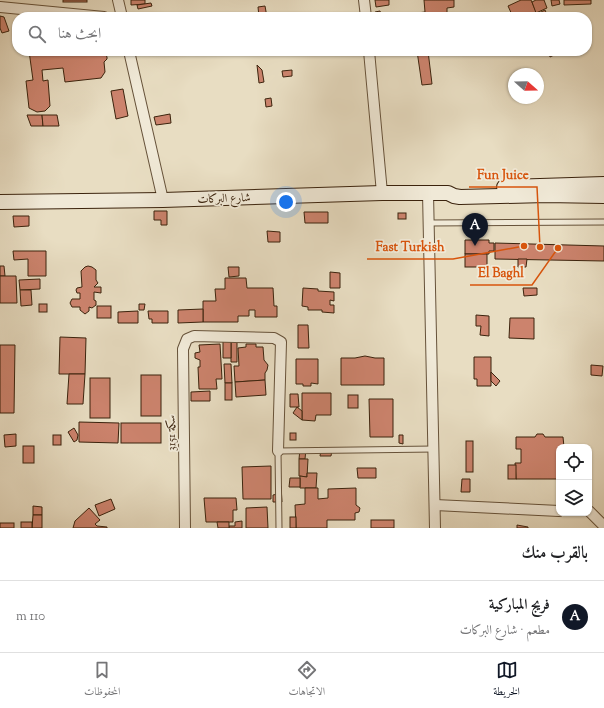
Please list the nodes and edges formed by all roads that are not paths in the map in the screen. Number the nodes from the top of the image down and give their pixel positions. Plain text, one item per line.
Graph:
1 (118, 0) edge
2 (364, 0) edge
3 (0, 7) edge
4 (52, 12) edge
5 (121, 12) edge
6 (365, 12) edge
7 (130, 56) edge
8 (369, 56) edge
9 (604, 184) edge
10 (382, 193) junction
11 (428, 193) junction
12 (448, 193) junction
13 (604, 196) edge
14 (163, 200) junction
15 (0, 202) edge
16 (604, 222) edge
17 (428, 224) junction
18 (434, 449) junction
19 (278, 451) junction
20 (435, 505) junction
21 (556, 511) edge
22 (592, 515) edge
23 (604, 526) edge
24 (185, 528) edge
25 (279, 528) edge
26 (434, 528) edge

1 - 5 street
2 - 6 street
3 - 4 street
7 - 14 street
8 - 10 street
9 - 12 street, شارع البركات
10 - 11 street, شارع البركات
10 - 14 street, شارع البركات
11 - 12 street, شارع البركات
11 - 17 street
12 - 13 street, شارع البركات
14 - 15 street, شارع البركات
16 - 17 lane
17 - 18 street
18 - 19 lane
18 - 20 street
19 - 24 street, سكة 3151
19 - 25 lane
20 - 21 street
20 - 26 street
22 - 23 street

